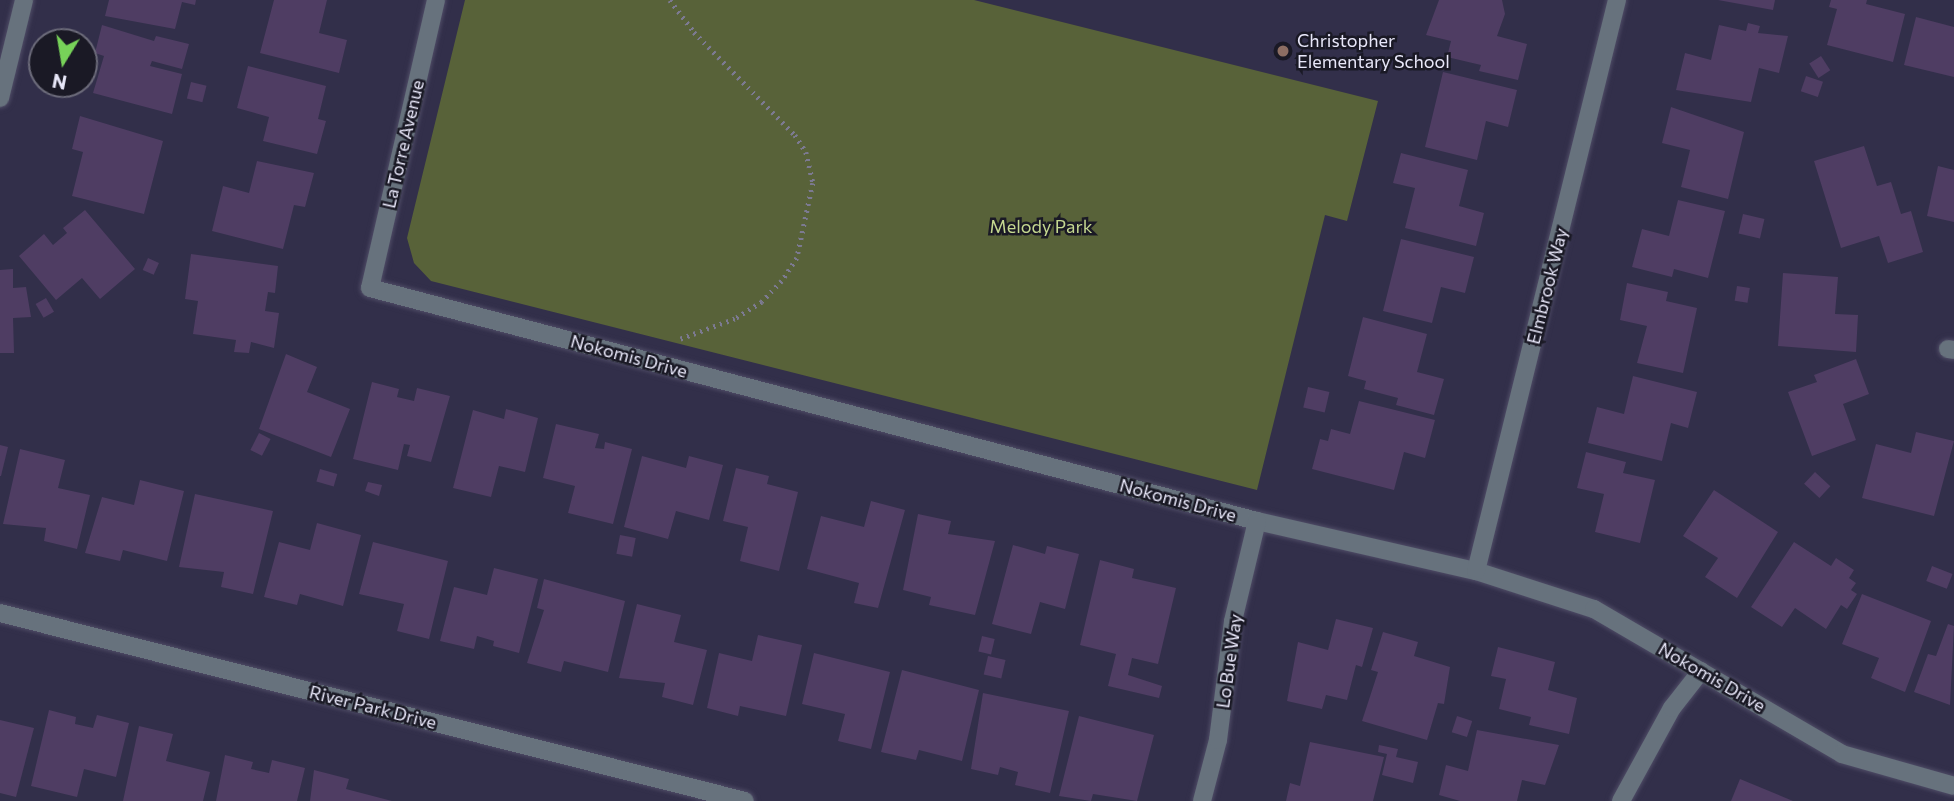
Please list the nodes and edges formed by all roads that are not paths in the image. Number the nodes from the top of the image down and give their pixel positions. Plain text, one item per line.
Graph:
1 (24, 0) edge
2 (436, 0) edge
3 (1617, 0) edge
4 (0, 98) edge
5 (370, 288) joint
6 (1257, 521) junction
7 (1476, 571) junction
8 (0, 612) edge
9 (1701, 671) junction
10 (1954, 786) edge
11 (745, 801) edge
12 (1202, 801) edge
13 (1621, 801) edge

1 - 4 street
2 - 5 street, La Torre Avenue
3 - 7 street, Elmbrook Way
5 - 6 street, Nokomis Drive
6 - 7 street, Nokomis Drive
6 - 12 street, Lo Bue Way
7 - 9 street, Nokomis Drive
8 - 11 street, River Park Drive
9 - 10 street, Nokomis Drive
9 - 13 street

